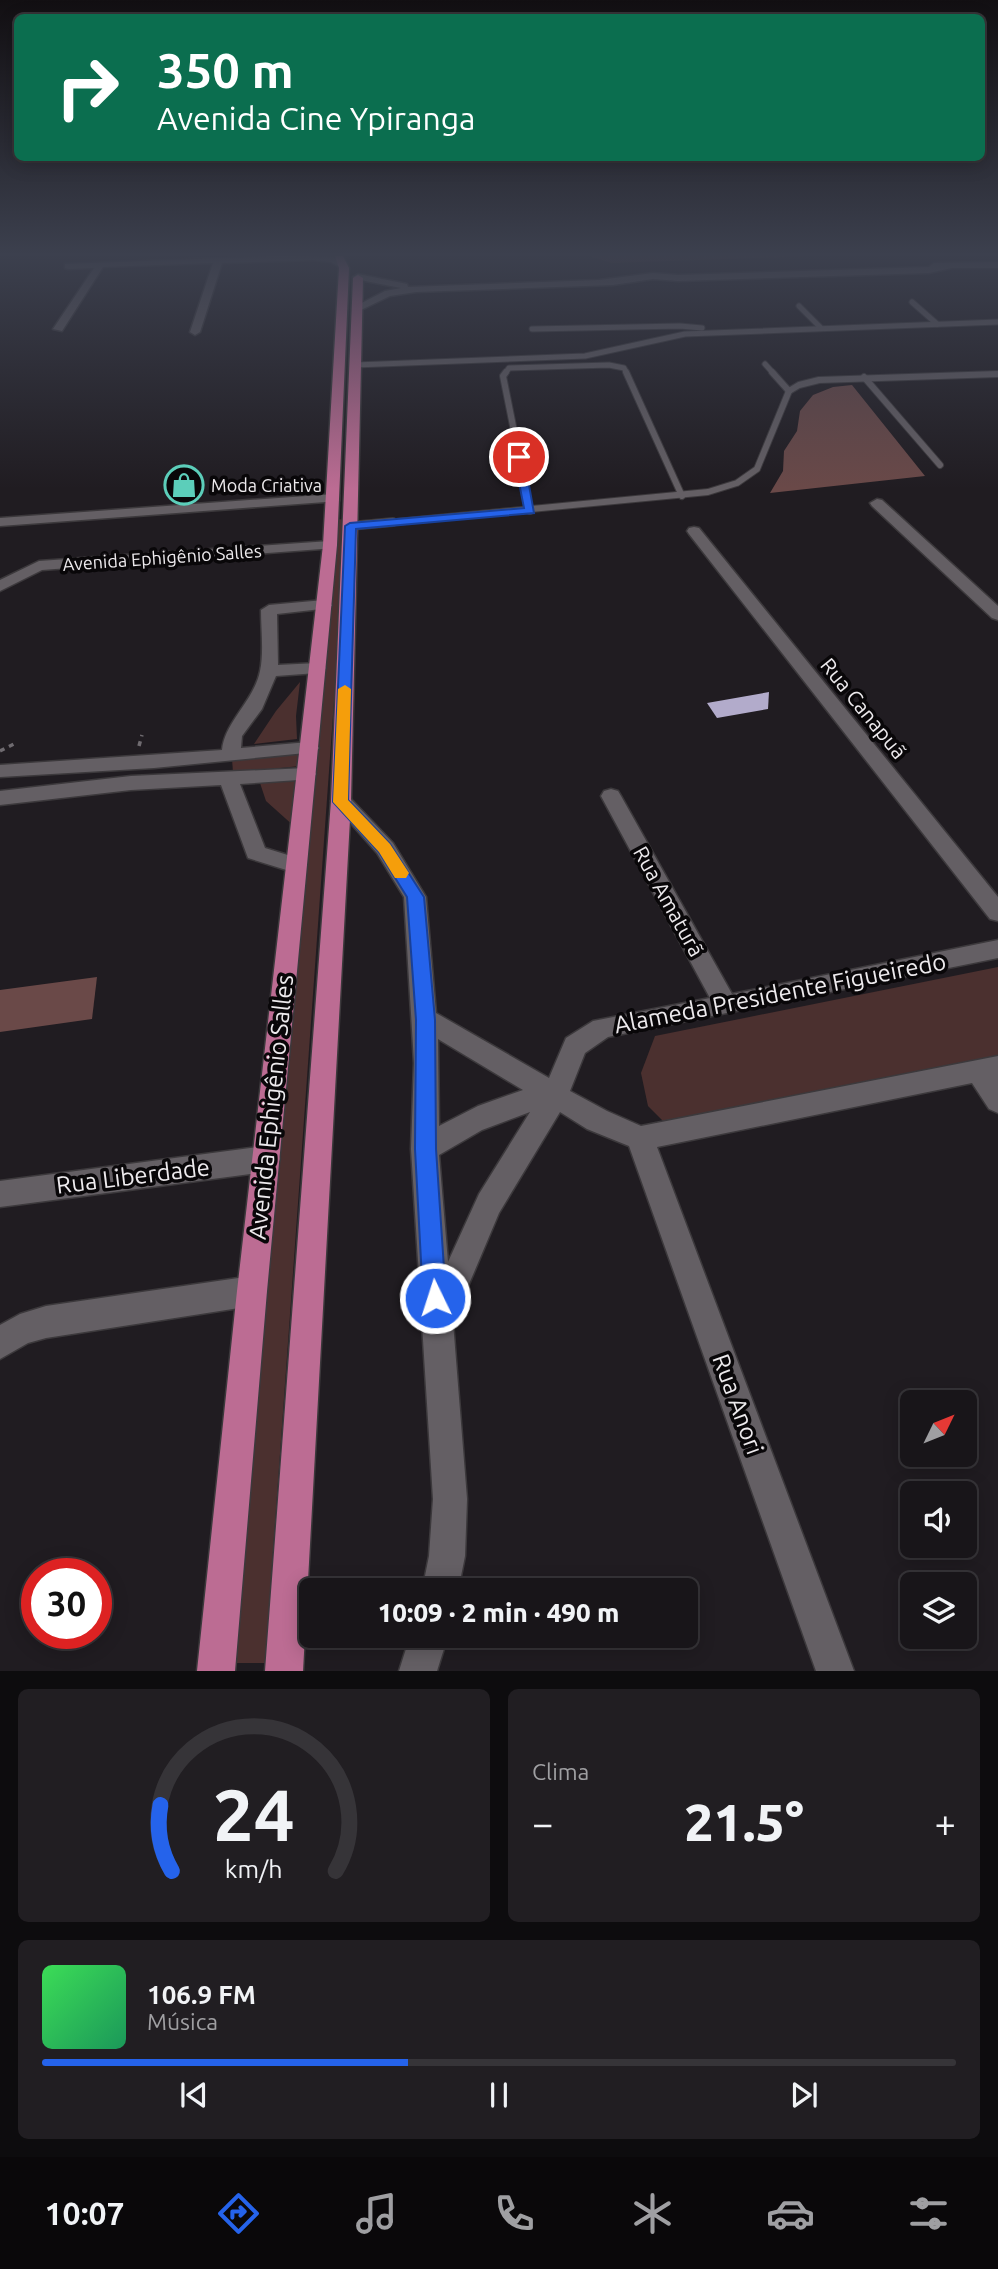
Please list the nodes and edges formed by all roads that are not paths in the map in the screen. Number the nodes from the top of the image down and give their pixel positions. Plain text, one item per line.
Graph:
1 (347, 334) edge
2 (356, 334) edge
3 (692, 334) edge
4 (765, 364) dead end
5 (355, 365) junction
6 (986, 374) junction
7 (998, 374) edge
8 (864, 377) junction
9 (998, 385) edge
10 (789, 391) junction
11 (940, 465) dead end
12 (682, 496) junction
13 (877, 503) dead end
14 (530, 511) junction
15 (345, 512) junction
16 (436, 519) junction
17 (0, 522) edge
18 (694, 531) dead end
19 (330, 545) junction
20 (0, 586) edge
21 (324, 605) junction
22 (998, 615) edge
23 (317, 668) junction
24 (269, 671) junction
25 (309, 748) junction
26 (231, 755) junction
27 (0, 771) edge
28 (306, 774) junction
29 (228, 778) junction
30 (611, 796) dead end
31 (0, 798) edge
32 (341, 802) junction
33 (296, 865) junction
34 (998, 913) edge
35 (998, 949) edge
36 (726, 1005) junction
37 (425, 1020) junction
38 (988, 1069) edge
39 (556, 1094) junction
40 (998, 1101) edge
41 (640, 1138) junction
42 (425, 1149) junction
43 (266, 1159) junction
44 (0, 1194) edge
45 (252, 1291) junction
46 (436, 1324) junction
47 (0, 1343) edge
48 (443, 1578) edge
49 (425, 1648) edge
50 (216, 1671) edge
51 (284, 1671) edge
52 (418, 1671) edge
53 (835, 1671) edge

1 - 15 main road, Avenida Ephigênio Salles
2 - 5 main road, Avenida Ephigênio Salles
3 - 5 lane
4 - 10 lane
5 - 15 main road, Avenida Ephigênio Salles
6 - 7 lane
6 - 8 lane
6 - 9 lane
8 - 10 lane
8 - 11 lane
10 - 12 lane
12 - 14 lane
12 - 14 lane
13 - 22 street
14 - 16 lane
15 - 16 lane
15 - 16 lane
15 - 17 street
15 - 19 main road, Avenida Ephigênio Salles
15 - 32 main road, Avenida Ephigênio Salles
18 - 34 street, Rua Canapuã
19 - 20 street, Avenida Ephigênio Salles
19 - 21 main road, Avenida Ephigênio Salles
21 - 23 main road, Avenida Ephigênio Salles
21 - 24 street
23 - 24 street
23 - 25 main road, Avenida Ephigênio Salles
24 - 26 street
25 - 26 street
25 - 28 main road, Avenida Ephigênio Salles
26 - 27 street
28 - 29 street
28 - 33 main road, Avenida Ephigênio Salles
29 - 31 street
29 - 33 street
30 - 36 street, Rua Amaturã
32 - 37 street
32 - 51 main road, Avenida Ephigênio Salles
33 - 43 main road, Avenida Ephigênio Salles
35 - 36 street, Alameda Presidente Figueiredo
36 - 39 street, Alameda Presidente Figueiredo
37 - 39 street
37 - 42 street
38 - 40 street
38 - 41 street
39 - 41 street
39 - 42 street
39 - 46 street
41 - 53 street, Rua Anori
42 - 46 street
43 - 44 street, Rua Liberdade
43 - 45 main road, Avenida Ephigênio Salles
45 - 47 street
45 - 50 main road, Avenida Ephigênio Salles
46 - 48 street
49 - 52 street

